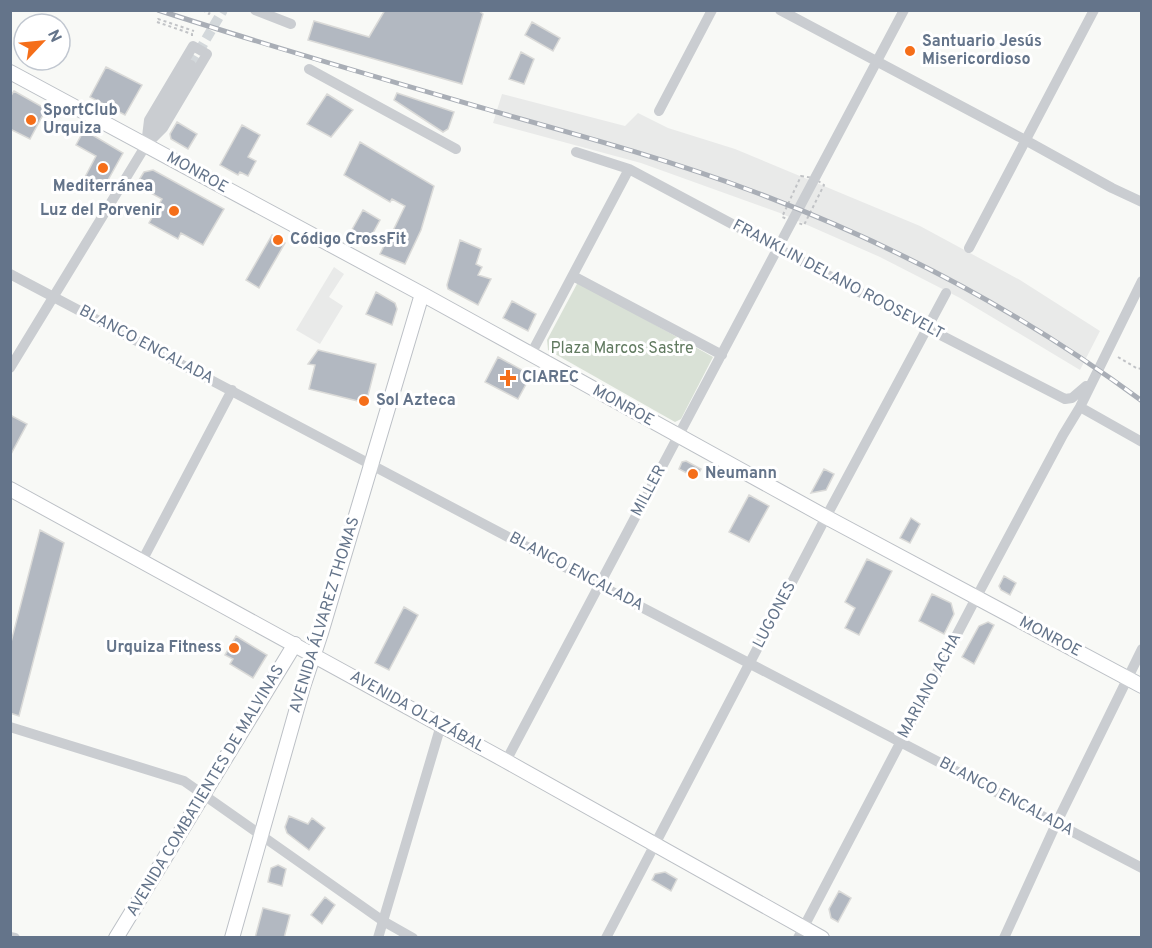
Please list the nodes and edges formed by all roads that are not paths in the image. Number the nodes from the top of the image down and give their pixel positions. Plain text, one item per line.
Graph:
1 (255, 10) edge
2 (712, 10) edge
3 (780, 10) edge
4 (904, 10) edge
5 (1094, 10) edge
6 (291, 24) dead end
7 (877, 61) junction
8 (190, 65) tunnel mouth
9 (309, 69) dead end
10 (10, 72) edge
11 (659, 111) dead end
12 (1027, 141) junction
13 (146, 145) junction
14 (456, 148) dead end
15 (576, 152) dead end
16 (629, 169) junction
17 (1142, 202) edge
18 (969, 248) dead end
19 (778, 249) junction
20 (10, 274) edge
21 (573, 276) junction
22 (1142, 281) edge
23 (946, 293) dead end
24 (422, 294) junction
25 (53, 296) junction
26 (927, 328) junction
27 (531, 354) junction
28 (722, 355) junction
29 (10, 368) edge
30 (1092, 379) junction
31 (232, 390) junction
32 (1065, 399) junction
33 (1080, 407) junction
34 (1063, 435) junction
35 (678, 437) junction
36 (1142, 442) edge
37 (371, 464) junction
38 (10, 489) edge
39 (826, 517) junction
40 (142, 561) junction
41 (599, 585) junction
42 (976, 598) junction
43 (295, 644) junction
44 (1142, 649) edge
45 (314, 655) junction
46 (750, 663) junction
47 (1127, 678) junction
48 (1142, 686) edge
49 (441, 725) junction
50 (10, 727) edge
51 (901, 741) junction
52 (506, 761) junction
53 (204, 794) junction
54 (1056, 824) junction
55 (260, 833) junction
56 (654, 844) junction
57 (1142, 868) edge
58 (383, 921) junction
59 (801, 933) edge
60 (116, 938) edge
61 (232, 938) edge
62 (378, 938) edge
63 (413, 938) edge
64 (606, 938) edge
65 (822, 938) edge
66 (1004, 938) edge

1 - 6 street
2 - 11 street
3 - 7 street
4 - 7 street
5 - 12 street
7 - 12 street
7 - 19 street, MILLER
8 - 13 street
9 - 14 street
10 - 13 main road, MONROE
12 - 17 street
12 - 18 street
13 - 13 street
13 - 24 main road, MONROE
13 - 25 street
15 - 16 street, FRANKLIN DELANO ROOSEVELT
16 - 19 street, FRANKLIN DELANO ROOSEVELT
16 - 21 street
19 - 26 street, FRANKLIN DELANO ROOSEVELT
19 - 28 street, MILLER
20 - 25 street, BLANCO ENCALADA
21 - 27 street
21 - 28 street
22 - 30 street, MARIANO ACHA
23 - 26 street, LUGONES
24 - 27 main road, MONROE
24 - 37 main road, AVENIDA ÁLVAREZ THOMAS
25 - 29 street
25 - 31 street, BLANCO ENCALADA
26 - 32 street, FRANKLIN DELANO ROOSEVELT
26 - 39 street, LUGONES
27 - 35 main road, MONROE
28 - 35 street, MILLER
30 - 32 street
30 - 33 street, MARIANO ACHA
31 - 37 street, BLANCO ENCALADA
31 - 40 street
32 - 34 street, MARIANO ACHA
33 - 34 street, MARIANO ACHA
33 - 36 street
34 - 42 street, MARIANO ACHA
35 - 39 main road, MONROE
35 - 41 street, MILLER
37 - 41 street, BLANCO ENCALADA
37 - 45 main road, AVENIDA ÁLVAREZ THOMAS
38 - 40 main road, AVENIDA OLAZÁBAL
39 - 42 main road, MONROE
39 - 46 street, LUGONES
40 - 43 main road, AVENIDA OLAZÁBAL
41 - 46 street, BLANCO ENCALADA
41 - 52 street, MILLER
42 - 47 main road, MONROE
42 - 51 street, MARIANO ACHA
43 - 45 main road, AVENIDA OLAZÁBAL
43 - 53 main road, AVENIDA COMBATIENTES DE MALVINAS
44 - 47 street
45 - 49 main road, AVENIDA OLAZÁBAL
45 - 55 main road, AVENIDA ÁLVAREZ THOMAS
46 - 51 street, BLANCO ENCALADA
46 - 56 street, LUGONES
47 - 48 main road, MONROE
47 - 54 street
49 - 52 main road, AVENIDA OLAZÁBAL
49 - 58 street
50 - 53 street
51 - 54 street, BLANCO ENCALADA
51 - 59 street, MARIANO ACHA
52 - 56 main road, AVENIDA OLAZÁBAL
53 - 55 street
53 - 60 main road, AVENIDA COMBATIENTES DE MALVINAS
54 - 57 street, BLANCO ENCALADA
54 - 66 street
55 - 58 street
55 - 61 main road, AVENIDA ÁLVAREZ THOMAS
56 - 59 main road, AVENIDA OLAZÁBAL
56 - 64 street, LUGONES
58 - 62 street
58 - 63 street
59 - 65 main road, AVENIDA OLAZÁBAL

